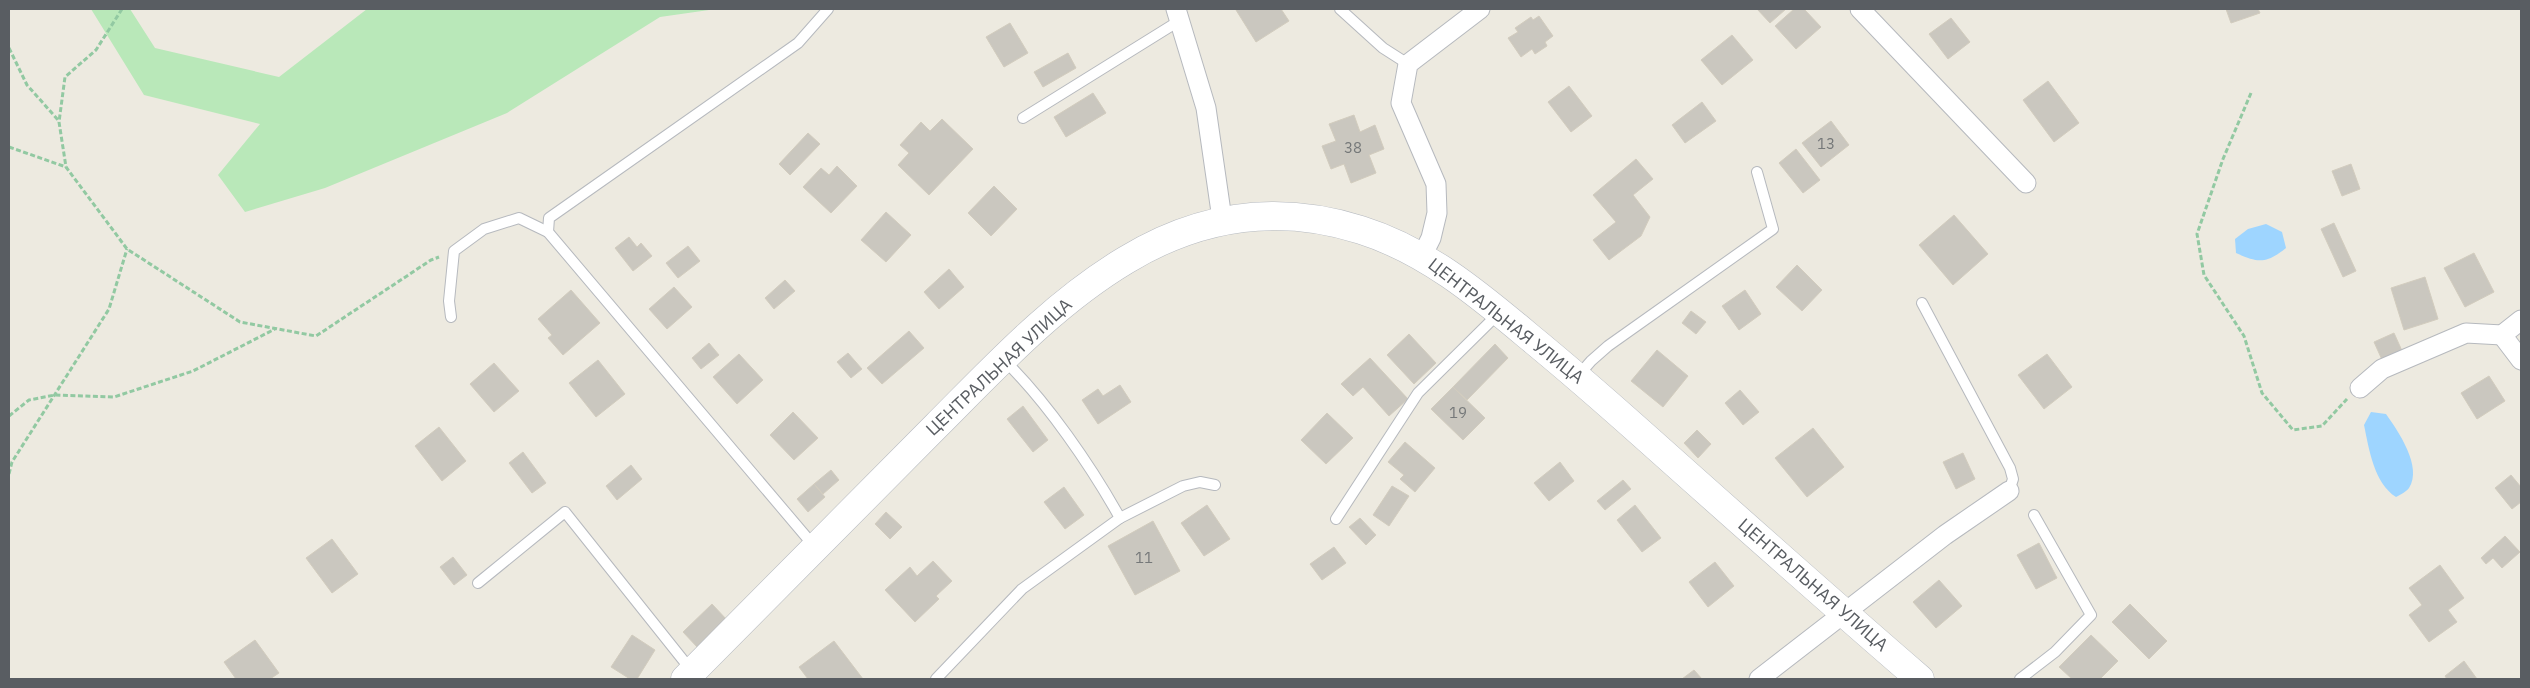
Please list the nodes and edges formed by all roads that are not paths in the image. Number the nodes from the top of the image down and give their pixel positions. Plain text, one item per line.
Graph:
1 (828, 9) edge
2 (1340, 9) edge
3 (1480, 9) edge
4 (1860, 9) edge
5 (1177, 15) edge
6 (1408, 64) junction
7 (1023, 118) dead end
8 (1757, 172) dead end
9 (2026, 182) dead end
10 (1222, 219) junction
11 (548, 232) junction
12 (1422, 256) junction
13 (1922, 303) dead end
14 (1500, 312) junction
15 (451, 317) dead end
16 (2521, 320) edge
17 (2502, 335) junction
18 (1003, 359) junction
19 (2521, 360) edge
20 (1578, 376) junction
21 (2360, 388) road end
22 (1215, 485) dead end
23 (2009, 491) joint
24 (2034, 515) dead end
25 (1120, 518) junction
26 (1336, 519) dead end
27 (815, 547) junction
28 (478, 583) dead end
29 (1843, 613) junction
30 (689, 675) edge
31 (936, 679) edge
32 (1759, 679) edge
33 (1920, 679) edge
34 (2020, 679) edge

1 - 11 lane
2 - 6 lane
3 - 6 street
4 - 9 street
5 - 7 lane
5 - 10 street
6 - 12 street
8 - 20 lane
10 - 12 street, ЦЕНТРАЛЬНАЯ УЛИЦА
10 - 18 street, ЦЕНТРАЛЬНАЯ УЛИЦА
11 - 15 lane
11 - 27 lane
12 - 14 street, ЦЕНТРАЛЬНАЯ УЛИЦА
13 - 23 lane
14 - 20 street, ЦЕНТРАЛЬНАЯ УЛИЦА
14 - 26 lane
16 - 17 street
17 - 19 street
17 - 21 street
18 - 25 lane
18 - 27 street, ЦЕНТРАЛЬНАЯ УЛИЦА
20 - 29 street, ЦЕНТРАЛЬНАЯ УЛИЦА
22 - 25 lane
23 - 29 street
24 - 34 lane
25 - 31 lane
27 - 30 street, ЦЕНТРАЛЬНАЯ УЛИЦА
28 - 30 lane
29 - 32 street
29 - 33 street, ЦЕНТРАЛЬНАЯ УЛИЦА

